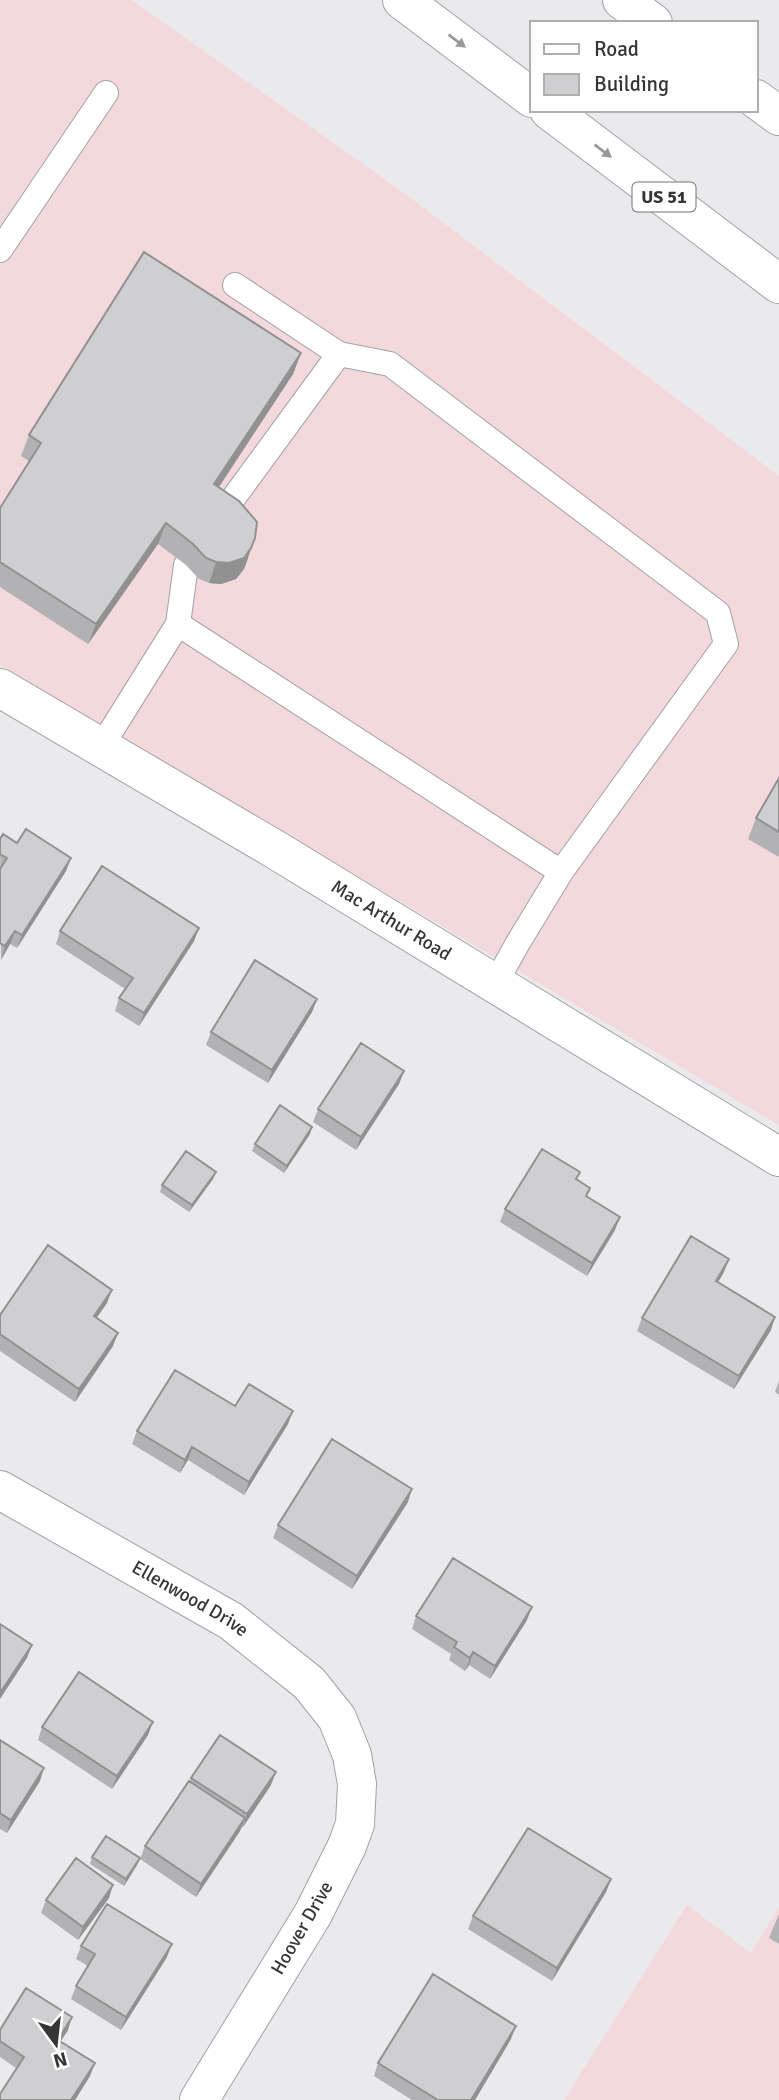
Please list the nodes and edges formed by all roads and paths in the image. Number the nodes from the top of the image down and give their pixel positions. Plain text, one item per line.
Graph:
1 (402, 0) edge
2 (622, 0) edge
3 (650, 21) edge
4 (106, 93) dead end
5 (530, 96) edge
6 (758, 100) edge
7 (552, 112) edge
8 (779, 116) edge
9 (0, 250) edge
10 (779, 284) edge
11 (235, 285) dead end
12 (339, 354) junction
13 (221, 515) edge
14 (186, 565) edge
15 (178, 624) junction
16 (0, 688) edge
17 (101, 747) junction
18 (561, 872) junction
19 (495, 984) junction
20 (779, 1157) edge
21 (0, 1490) edge
22 (347, 1742) joint
23 (199, 2100) edge

1 -> 5 street
2 - 3 street
4 - 9 lane
6 - 8 street
7 -> 10 street, US 51
11 - 12 lane
12 - 13 lane
12 - 18 lane
14 - 15 lane
15 - 17 lane
15 - 18 lane
16 - 17 street, Mac Arthur Road
17 - 19 street, Mac Arthur Road
18 - 19 lane
19 - 20 street, Mac Arthur Road
21 - 22 street, Ellenwood Drive
22 - 23 street, Hoover Drive

